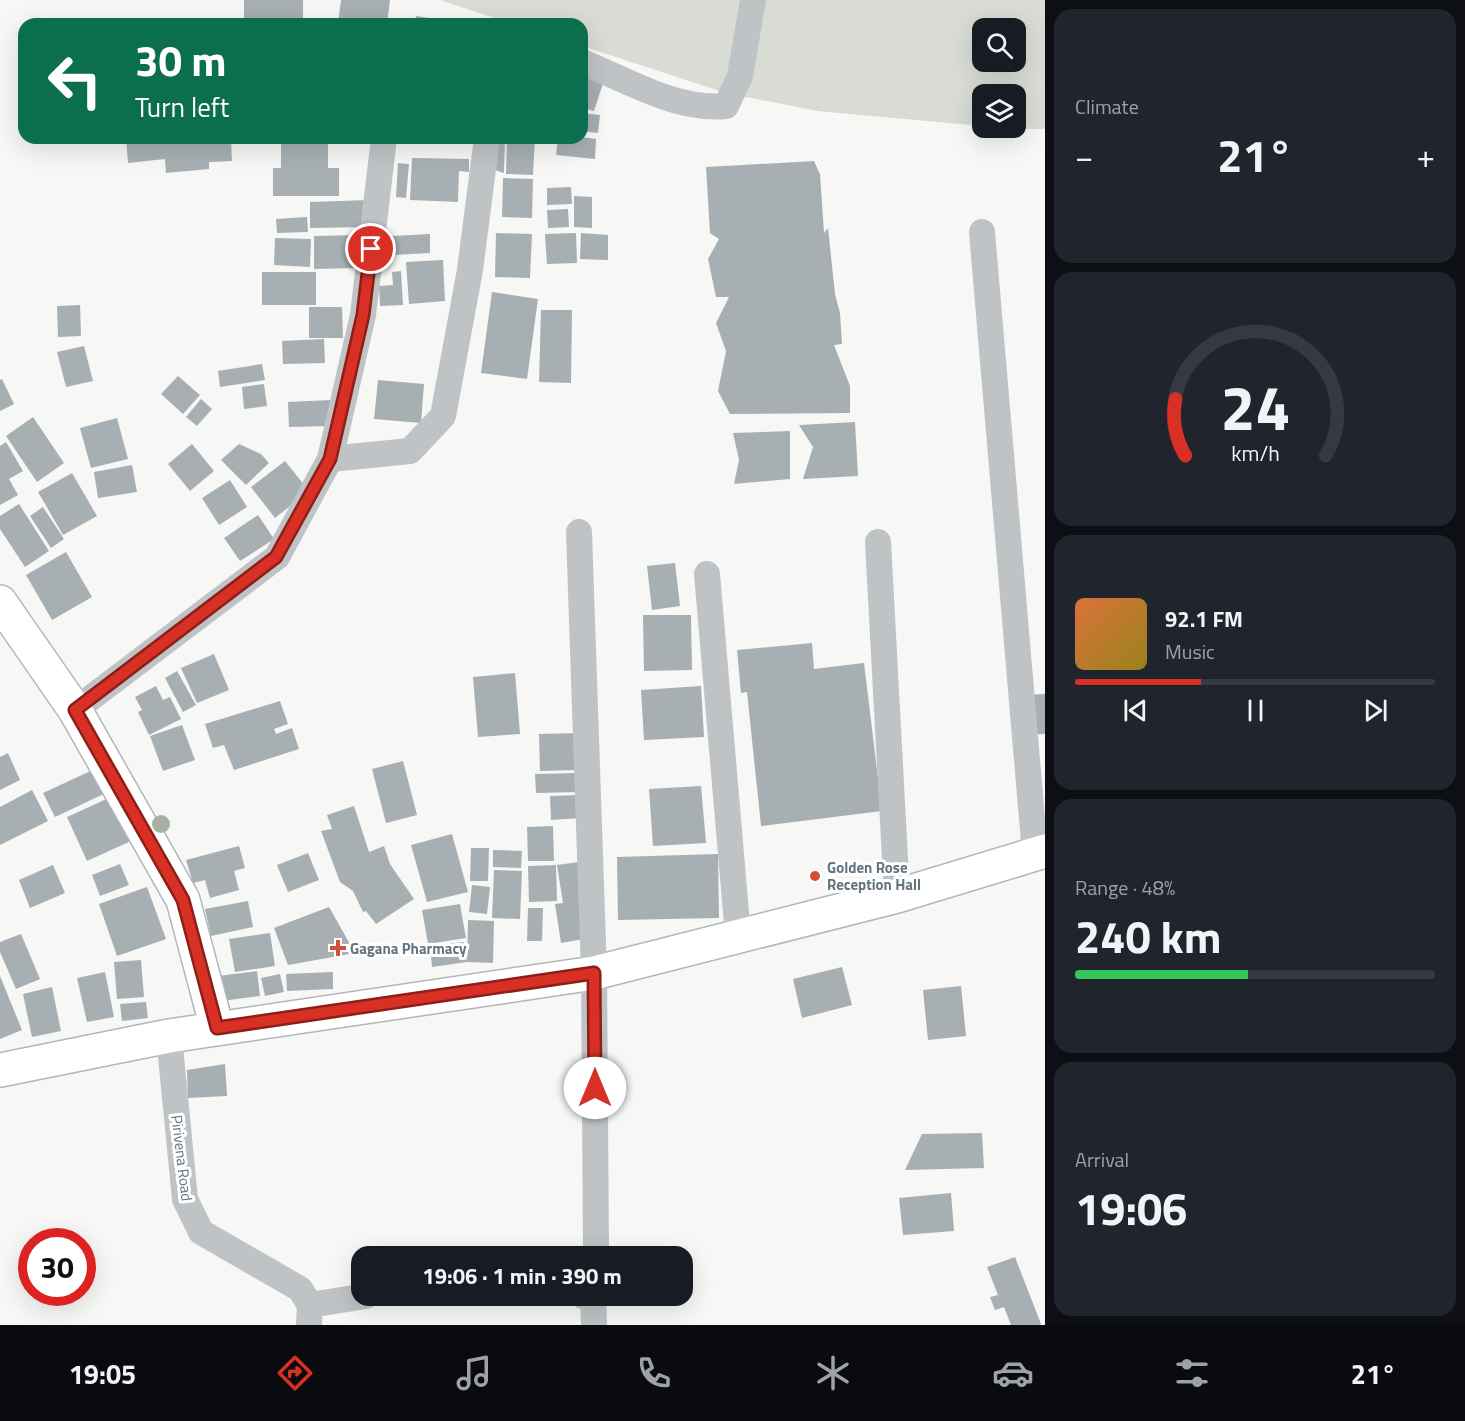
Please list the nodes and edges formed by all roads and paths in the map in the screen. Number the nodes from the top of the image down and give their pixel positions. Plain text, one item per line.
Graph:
1 (753, 0) edge
2 (588, 64) edge
3 (383, 144) edge
4 (486, 144) edge
5 (982, 232) dead end
6 (330, 459) junction
7 (579, 532) dead end
8 (878, 542) dead end
9 (707, 574) dead end
10 (0, 602) edge
11 (75, 710) junction
12 (1040, 853) edge
13 (897, 896) junction
14 (738, 936) junction
15 (594, 973) junction
16 (217, 1028) junction
17 (169, 1035) junction
18 (0, 1070) edge
19 (596, 1246) edge
20 (351, 1301) edge
21 (593, 1306) edge
22 (310, 1315) edge
23 (594, 1325) edge

1 - 2 street
3 - 6 street
4 - 6 street
5 - 12 street
6 - 11 street
7 - 15 street
8 - 13 street
9 - 14 street
10 - 11 main road
11 - 16 main road
12 - 13 main road
13 - 14 main road
14 - 15 main road
15 - 16 main road
15 - 19 street
16 - 17 main road
17 - 18 main road
17 - 22 street, Pirivena Road
20 - 22 street
21 - 23 street

